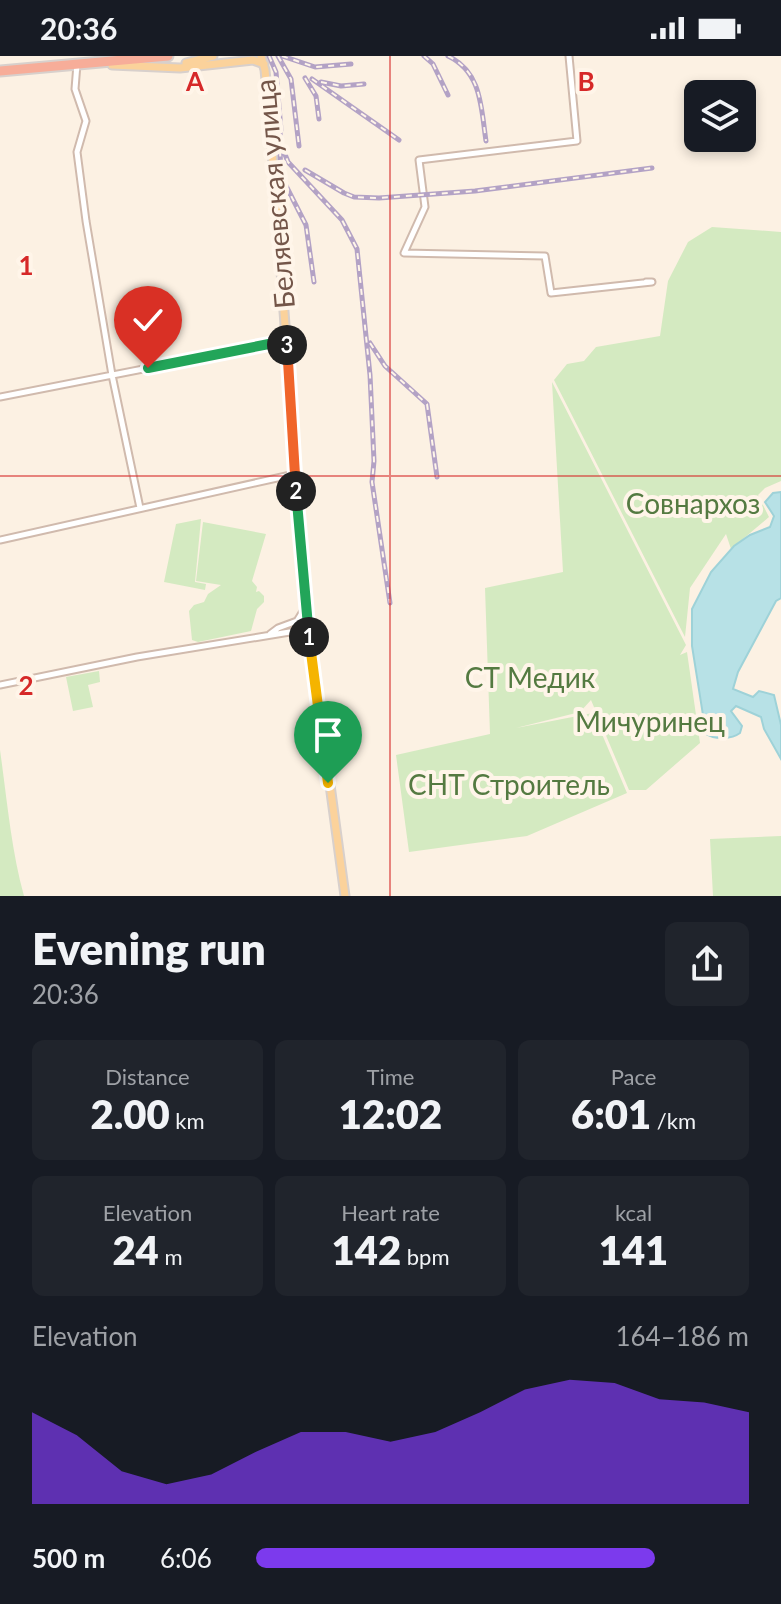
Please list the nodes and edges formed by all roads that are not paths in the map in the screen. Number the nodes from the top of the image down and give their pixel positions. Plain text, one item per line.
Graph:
1 (112, 56) edge
2 (168, 56) edge
3 (213, 56) edge
4 (569, 56) edge
5 (161, 57) edge
6 (263, 60) edge
7 (99, 62) junction
8 (77, 64) junction
9 (0, 71) edge
10 (646, 282) dead end
11 (286, 341) junction
12 (112, 375) junction
13 (0, 397) edge
14 (295, 474) junction
15 (140, 508) junction
16 (0, 540) edge
17 (306, 607) junction
18 (308, 629) junction
19 (268, 636) junction
20 (0, 685) edge
21 (345, 896) edge

1 - 7 main road
2 - 3 main road
2 - 5 highway
4 - 10 street
5 - 7 highway
6 - 7 main road
6 - 11 main road, Беляевская улица
7 - 8 highway
8 - 9 highway
8 - 12 street
11 - 12 street
11 - 14 main road, Беляевская улица
12 - 13 street
12 - 15 street
14 - 15 street
14 - 17 main road, Беляевская улица
15 - 16 street
17 - 18 main road, Беляевская улица
17 - 19 street
18 - 19 street
18 - 21 main road, Беляевская улица
19 - 20 street

